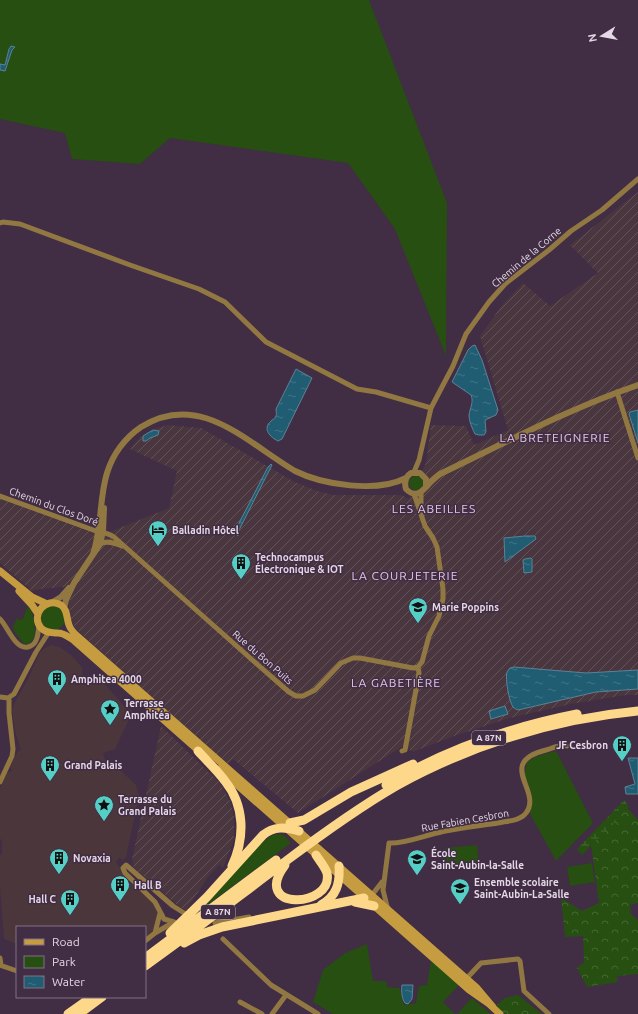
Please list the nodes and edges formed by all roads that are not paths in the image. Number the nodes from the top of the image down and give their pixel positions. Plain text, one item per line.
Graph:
1 (638, 179) edge
2 (0, 223) edge
3 (638, 385) edge
4 (617, 392) junction
5 (431, 408) junction
6 (638, 458) edge
7 (419, 474) junction
8 (440, 474) junction
9 (406, 478) junction
10 (384, 484) junction
11 (426, 487) junction
12 (406, 488) junction
13 (421, 492) junction
14 (414, 494) junction
15 (0, 496) edge
16 (420, 512) junction
17 (100, 531) junction
18 (100, 544) junction
19 (123, 546) junction
20 (93, 554) junction
21 (0, 571) edge
22 (6, 576) junction
23 (74, 583) junction
24 (49, 603) junction
25 (64, 608) junction
26 (38, 614) junction
27 (0, 619) edge
28 (67, 619) junction
29 (39, 625) junction
30 (49, 632) junction
31 (57, 632) junction
32 (418, 667) junction
33 (0, 696) edge
34 (9, 698) junction
35 (143, 698) junction
36 (638, 705) edge
37 (638, 711) edge
38 (567, 746) dead end
39 (198, 751) junction
40 (402, 751) dead end
41 (448, 754) junction
42 (0, 782) edge
43 (288, 825) junction
44 (299, 830) joint
45 (319, 833) junction
46 (292, 854) junction
47 (316, 855) junction
48 (339, 866) junction
49 (228, 874) junction
50 (340, 876) junction
51 (384, 880) junction
52 (383, 890) junction
53 (371, 899) junction
54 (340, 903) junction
55 (316, 908) junction
56 (388, 910) junction
57 (160, 912) junction
58 (184, 916) junction
59 (270, 917) junction
60 (174, 922) junction
61 (215, 923) dead end
62 (155, 933) junction
63 (223, 939) dead end
64 (146, 940) edge
65 (149, 955) edge
66 (0, 958) edge
67 (1, 965) edge
68 (146, 965) edge
69 (146, 965) edge
70 (16, 972) edge
71 (466, 979) junction
72 (286, 994) junction
73 (91, 998) edge
74 (101, 998) edge
75 (240, 1002) dead end
76 (493, 1007) junction
77 (68, 1014) edge
78 (79, 1014) edge
79 (262, 1014) edge
80 (272, 1014) edge
81 (318, 1014) edge
82 (500, 1014) edge
83 (549, 1014) edge

1 - 5 street, Chemin de la Corne
2 - 5 street
3 - 4 street
4 - 6 street
4 - 8 street
5 - 7 street, Chemin de la Corne
7 - 8 street
7 - 9 street
7 - 11 street
8 - 11 street
9 - 10 street
9 - 12 street
10 - 12 street
10 - 17 street
11 - 13 street
12 - 14 street
13 - 14 street
13 - 16 street
14 - 16 street
15 - 17 street, Chemin du Clos Doré
16 - 32 street
17 - 18 street
17 - 19 street, Rue du Bon Puits
17 - 20 street
18 - 19 street
18 - 20 street
19 - 32 street, Rue du Bon Puits
20 - 23 street
21 - 22 main road
22 - 24 main road
22 - 26 main road
23 - 24 street
23 - 25 street
24 - 25 main road
24 - 26 main road
25 - 28 main road
26 - 29 main road
27 - 29 street
28 - 31 main road
28 - 35 main road
29 - 30 main road
30 - 31 main road
30 - 34 street
31 - 35 main road
32 - 40 street
33 - 34 street
34 - 42 street
35 - 39 main road
35 - 43 main road
36 - 41 highway, A 87N
37 - 45 highway, A 87N
38 - 51 street, Rue Fabien Cesbron
39 - 43 main road
39 - 49 highway
41 - 43 highway
41 - 45 highway, A 87N
43 - 44 highway
43 - 47 main road
43 - 49 highway
44 - 48 main road
45 - 46 highway, A 87N
46 - 47 highway
46 - 65 highway, A 87N
46 - 68 highway, A 87N
47 - 50 main road
48 - 50 highway
48 - 53 main road
49 - 58 highway
50 - 53 main road
50 - 55 highway
51 - 52 street
51 - 53 street
52 - 53 street
52 - 56 street
53 - 54 highway
53 - 54 highway
53 - 56 main road
53 - 76 main road
54 - 55 highway
55 - 59 highway
56 - 71 main road
57 - 58 street
57 - 60 street
57 - 62 street
58 - 60 street
58 - 65 highway
59 - 61 street
59 - 69 highway
60 - 62 street
62 - 64 street
63 - 72 street
66 - 67 street
67 - 70 street
71 - 76 main road
71 - 83 street
72 - 80 street
72 - 81 street
73 - 77 highway
74 - 78 highway
75 - 79 street
76 - 82 main road

